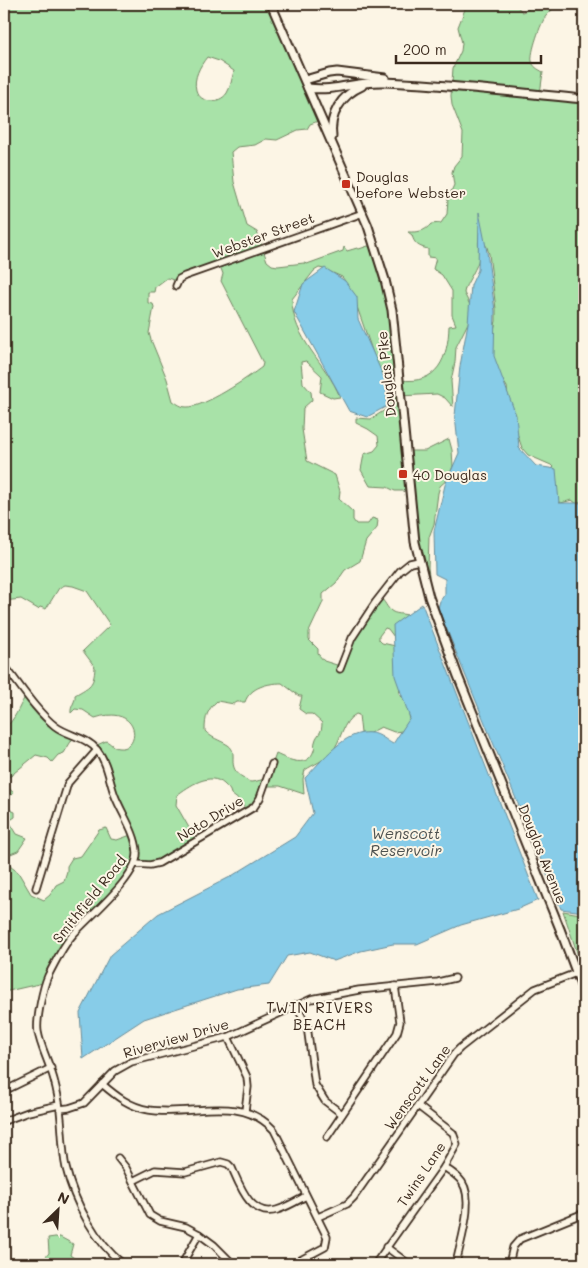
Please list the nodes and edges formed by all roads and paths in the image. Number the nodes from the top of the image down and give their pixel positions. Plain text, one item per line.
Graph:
1 (271, 4) edge
2 (305, 80) junction
3 (371, 82) junction
4 (402, 82) junction
5 (308, 88) junction
6 (584, 99) edge
7 (335, 150) junction
8 (362, 213) junction
9 (176, 286) dead end
10 (419, 561) junction
11 (4, 665) edge
12 (340, 669) dead end
13 (97, 750) junction
14 (489, 752) joint
15 (272, 764) dead end
16 (135, 864) junction
17 (36, 888) dead end
18 (576, 973) junction
19 (455, 978) dead end
20 (395, 986) junction
21 (584, 993) edge
22 (296, 1005) junction
23 (228, 1037) junction
24 (51, 1068) junction
25 (102, 1084) junction
26 (4, 1091) edge
27 (418, 1106) junction
28 (60, 1107) junction
29 (245, 1111) junction
30 (342, 1114) junction
31 (4, 1121) edge
32 (327, 1137) dead end
33 (118, 1158) dead end
34 (444, 1167) junction
35 (133, 1181) junction
36 (306, 1196) junction
37 (584, 1213) edge
38 (318, 1218) junction
39 (199, 1234) junction
40 (386, 1247) junction
41 (584, 1261) edge
42 (124, 1264) edge
43 (182, 1264) edge
44 (233, 1264) edge
45 (293, 1264) edge
46 (375, 1264) edge
47 (409, 1264) edge
48 (456, 1264) edge
49 (509, 1264) edge
50 (576, 1264) edge

1 - 2 main road, Douglas Pike
2 - 4 main road
2 - 5 main road, Douglas Pike
3 - 4 main road
3 - 5 main road
3 - 7 main road
4 - 6 main road
5 - 7 main road, Douglas Pike
7 - 8 main road, Douglas Pike
8 - 9 street, Webster Street
8 - 10 main road, Douglas Pike
10 - 12 street
10 - 14 main road, Douglas Pike
11 - 13 street
13 - 16 street, Smithfield Road
13 - 17 street
14 - 18 main road, Douglas Avenue
15 - 16 street, Noto Drive
16 - 24 street, Smithfield Road
18 - 21 main road, Douglas Avenue
18 - 27 street, Wenscott Lane
19 - 20 street, Riverview Drive
20 - 22 street, Riverview Drive
20 - 30 street
22 - 23 street, Riverview Drive
22 - 30 street
23 - 25 street, Riverview Drive
23 - 29 street
24 - 26 street
24 - 28 street, Smithfield Road
25 - 28 street, Riverview Drive
25 - 29 street
27 - 34 street, Twins Lane
27 - 38 street, Wenscott Lane
28 - 31 street, Riverview Drive
28 - 42 street, Smithfield Road
29 - 36 street
30 - 32 street
33 - 35 street
34 - 40 street, Twins Lane
34 - 48 street
35 - 36 street
35 - 39 street
36 - 38 street
37 - 49 street
38 - 45 street
39 - 43 street
39 - 44 street
40 - 46 street, Twins Lane
40 - 47 street
41 - 50 street

